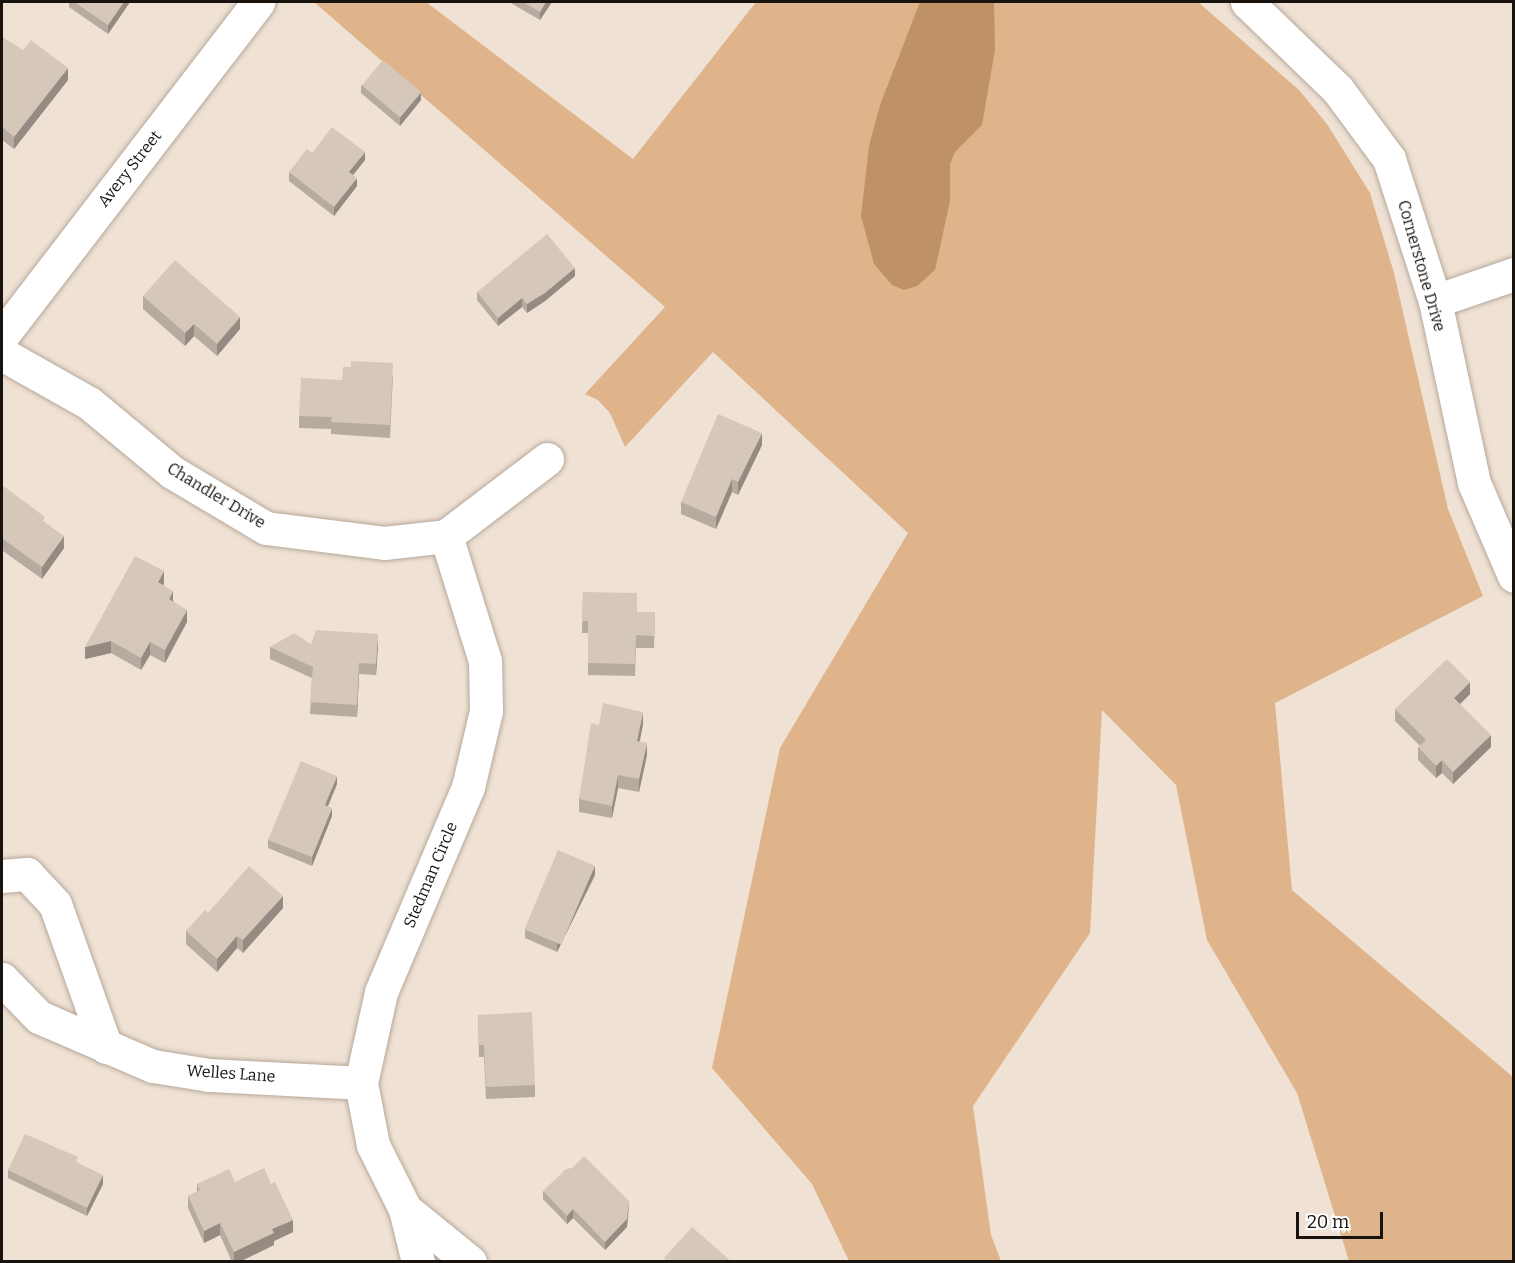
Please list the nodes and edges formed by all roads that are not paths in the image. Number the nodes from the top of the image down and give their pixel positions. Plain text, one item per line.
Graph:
1 (258, 2) edge
2 (1246, 2) edge
3 (1514, 274) edge
4 (1435, 302) junction
5 (2, 336) edge
6 (2, 354) edge
7 (547, 459) dead end
8 (446, 536) junction
9 (1514, 576) edge
10 (2, 876) edge
11 (2, 978) edge
12 (106, 1047) junction
13 (361, 1083) junction
14 (405, 1209) junction
15 (418, 1262) edge
16 (470, 1262) edge

1 - 5 street, Avery Street
2 - 4 street, Cornerstone Drive
3 - 4 street
4 - 9 street, Cornerstone Drive
6 - 8 street, Chandler Drive
7 - 8 street
8 - 13 street, Stedman Circle
10 - 12 street
11 - 12 street, Welles Lane
12 - 13 street, Welles Lane
13 - 14 street, Stedman Circle
14 - 15 street, Stedman Circle
14 - 16 street, Stedman Circle

